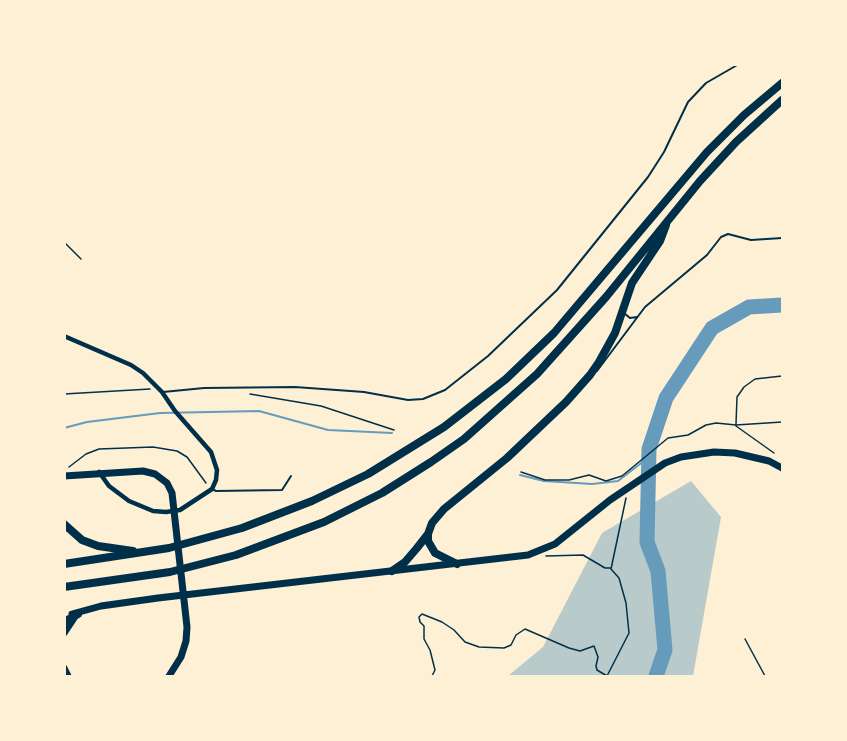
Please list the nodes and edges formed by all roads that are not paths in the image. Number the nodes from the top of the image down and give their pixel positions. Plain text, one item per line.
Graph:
1 (739, 64) edge
2 (783, 83) edge
3 (783, 100) edge
4 (668, 219) junction
5 (783, 238) edge
6 (622, 311) junction
7 (639, 315) junction
8 (64, 336) edge
9 (590, 375) junction
10 (160, 390) junction
11 (774, 453) road end
12 (769, 461) junction
13 (783, 468) edge
14 (99, 472) junction
15 (64, 474) edge
16 (291, 476) dead end
17 (212, 489) junction
18 (64, 524) edge
19 (428, 534) junction
20 (139, 553) junction
21 (64, 564) edge
22 (457, 564) junction
23 (392, 571) junction
24 (64, 587) edge
25 (86, 609) junction
26 (78, 614) junction
27 (64, 620) edge
28 (64, 633) edge
29 (65, 669) edge
30 (68, 676) edge
31 (169, 676) edge

1 - 10 lane
2 - 20 highway
3 - 4 highway
4 - 6 highway
4 - 24 highway
5 - 7 lane
6 - 7 lane
6 - 9 highway
7 - 9 lane
8 - 10 street
9 - 19 highway
10 - 17 street
11 - 12 lane
12 - 13 main road
12 - 22 main road
14 - 15 main road
14 - 17 street
14 - 31 main road
16 - 17 lane
18 - 20 highway
19 - 22 highway
19 - 23 highway
20 - 21 highway
22 - 23 main road
23 - 25 main road
25 - 26 main road
25 - 27 main road
26 - 27 highway
26 - 28 main road
29 - 30 main road

